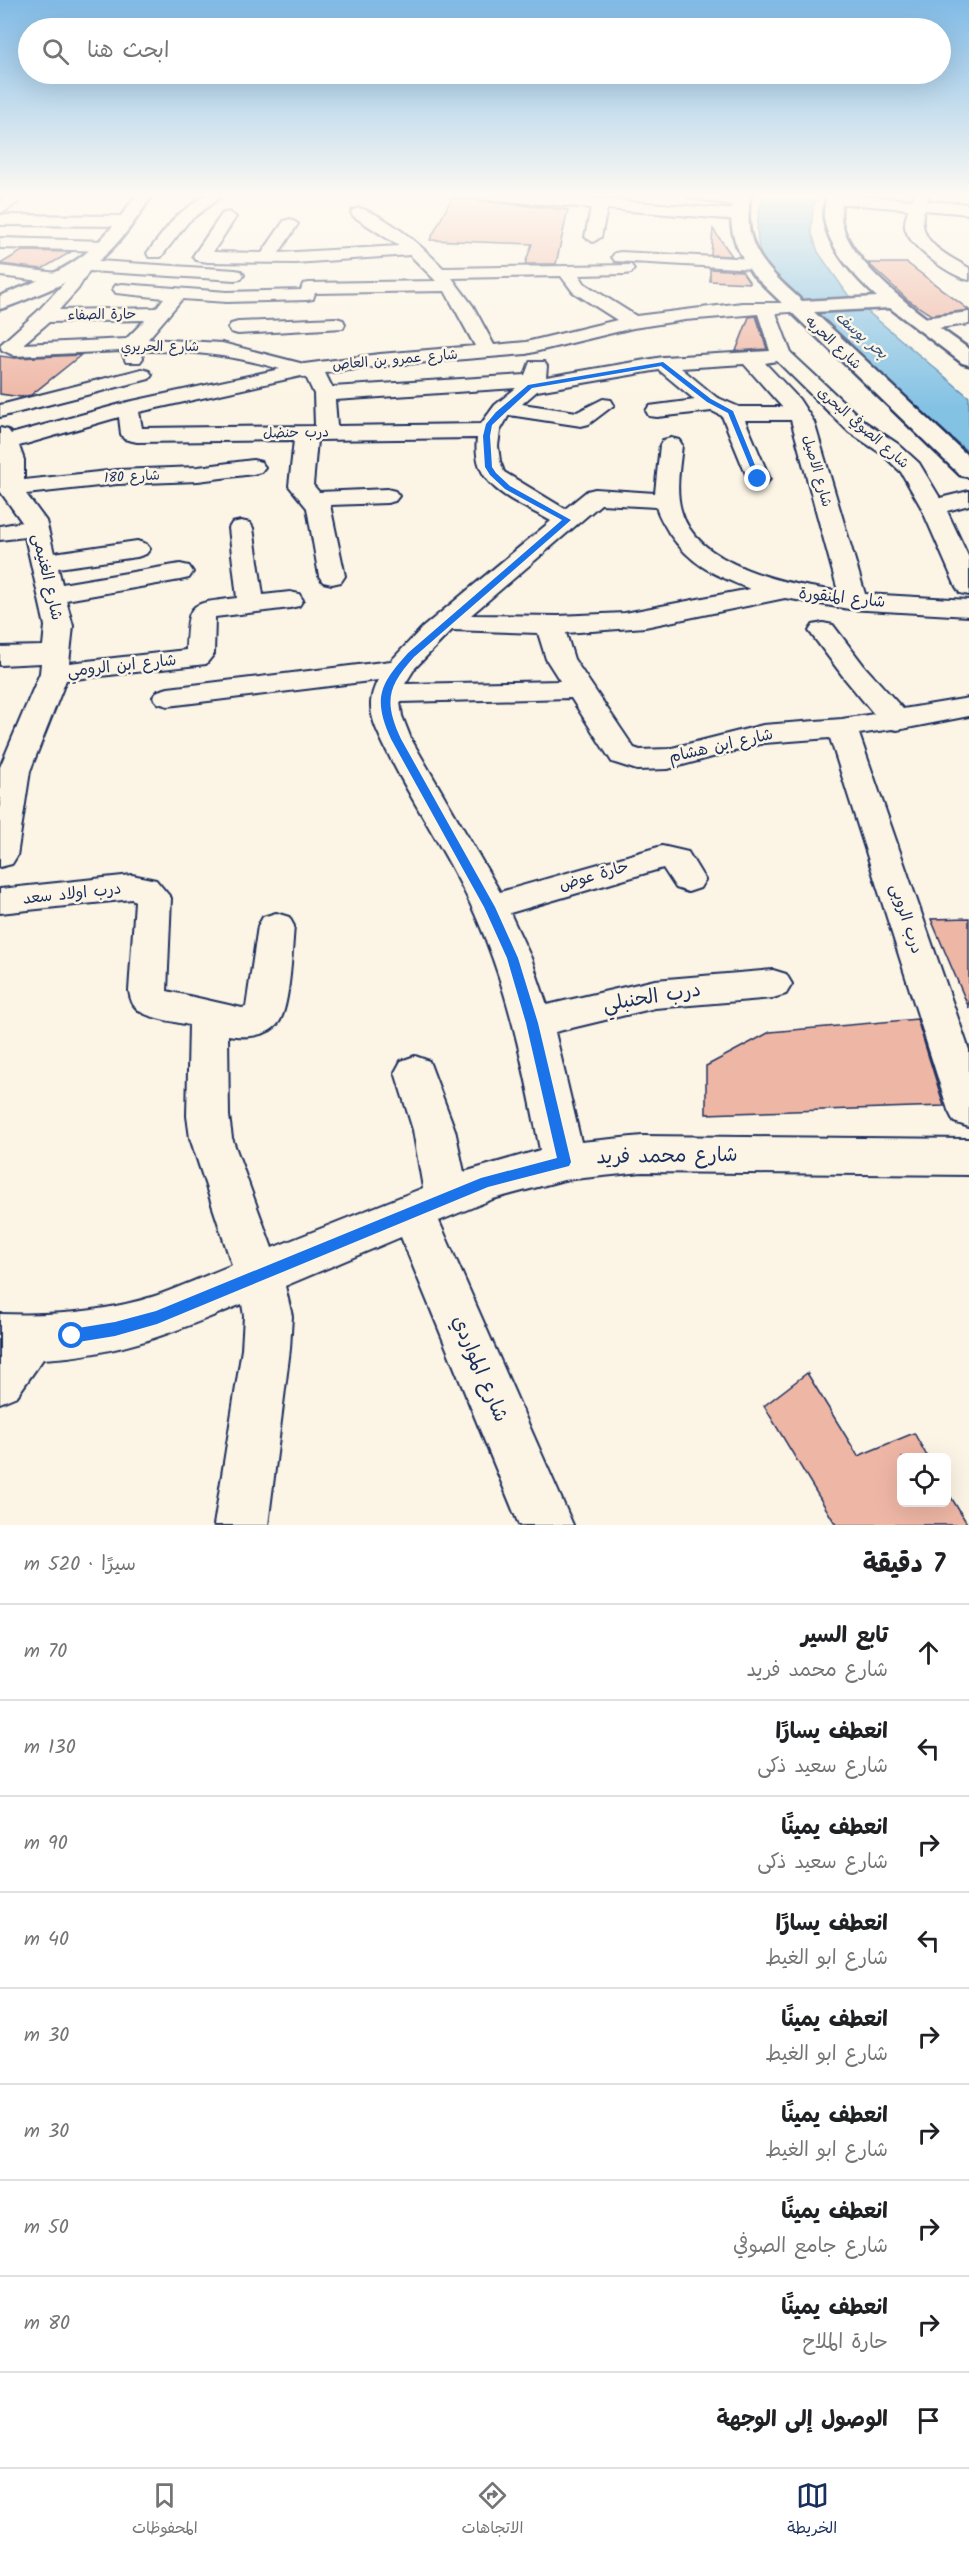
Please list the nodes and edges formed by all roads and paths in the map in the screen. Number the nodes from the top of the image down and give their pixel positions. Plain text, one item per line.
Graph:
1 (239, 265) edge
2 (315, 265) edge
3 (431, 265) edge
4 (605, 265) edge
5 (755, 265) edge
6 (855, 265) edge
7 (954, 265) edge
8 (83, 266) joint
9 (566, 270) junction
10 (0, 272) edge
11 (969, 275) edge
12 (445, 280) junction
13 (60, 282) junction
14 (0, 291) edge
15 (20, 294) junction
16 (176, 294) junction
17 (307, 296) junction
18 (265, 298) junction
19 (885, 302) junction
20 (0, 303) edge
21 (802, 307) junction
22 (765, 308) junction
23 (161, 314) junction
24 (44, 316) junction
25 (969, 318) edge
26 (633, 322) junction
27 (336, 324) dead end
28 (922, 324) junction
29 (238, 328) junction
30 (130, 346) junction
31 (214, 348) junction
32 (526, 348) junction
33 (486, 352) junction
34 (965, 353) edge
35 (783, 356) junction
36 (749, 358) junction
37 (663, 363) junction
38 (303, 370) junction
39 (142, 375) junction
40 (532, 383) junction
41 (441, 386) junction
42 (324, 394) junction
43 (167, 399) junction
44 (603, 405) dead end
45 (128, 408) junction
46 (505, 408) junction
47 (724, 409) junction
48 (0, 411) edge
49 (798, 413) junction
50 (440, 431) junction
51 (487, 431) junction
52 (316, 433) junction
53 (2, 440) edge
54 (125, 446) dead end
55 (253, 467) dead end
56 (969, 470) edge
57 (117, 477) junction
58 (758, 479) dead end
59 (11, 488) junction
60 (387, 496) dead end
61 (969, 498) edge
62 (311, 499) junction
63 (666, 501) junction
64 (933, 507) junction
65 (567, 520) junction
66 (36, 528) junction
67 (242, 528) dead end
68 (0, 532) edge
69 (137, 549) dead end
70 (45, 562) junction
71 (180, 572) dead end
72 (332, 576) dead end
73 (969, 587) edge
74 (783, 591) junction
75 (52, 594) junction
76 (290, 600) dead end
77 (854, 601) junction
78 (251, 604) junction
79 (969, 608) edge
80 (447, 622) junction
81 (551, 626) junction
82 (824, 631) dead end
83 (0, 656) edge
84 (56, 664) junction
85 (392, 681) junction
86 (579, 689) junction
87 (168, 697) dead end
88 (969, 707) edge
89 (897, 721) junction
90 (842, 728) junction
91 (10, 756) edge
92 (0, 856) edge
93 (688, 880) dead end
94 (0, 901) edge
95 (490, 907) junction
96 (276, 926) dead end
97 (773, 984) dead end
98 (209, 1015) junction
99 (532, 1023) junction
100 (415, 1072) dead end
101 (969, 1110) edge
102 (969, 1157) edge
103 (564, 1162) junction
104 (430, 1205) junction
105 (259, 1275) junction
106 (15, 1336) edge
107 (0, 1379) edge
108 (241, 1525) edge
109 (546, 1525) edge

1 - 8 street
2 - 17 street
3 - 12 street
4 - 9 street
5 - 21 street, شارع الحريه
6 - 19 street
7 - 11 street
8 - 13 street
9 - 12 street
9 - 26 street
10 - 13 street
12 - 17 street
12 - 33 street
13 - 15 street
13 - 16 street
13 - 24 street
14 - 15 street
15 - 20 street
16 - 18 street
16 - 23 street
17 - 18 street
18 - 29 street
19 - 21 street
19 - 28 street
21 - 22 street, شارع عمرو بن العاص
21 - 56 street, شارع الحريه
22 - 26 street, شارع عمرو بن العاص
22 - 35 street, شارع الصوفي البحرى
23 - 24 street, حارة الصفاء
23 - 30 street
24 - 30 street, شارع الحريري
25 - 28 street
26 - 32 street, شارع عمرو بن العاص
27 - 29 street
28 - 34 street
29 - 31 street
30 - 31 street, شارع الحريري
30 - 39 street
31 - 38 street, شارع الحريري
32 - 33 street, شارع عمرو بن العاص
32 - 40 street
33 - 38 street, شارع عمرو بن العاص
35 - 36 street
35 - 64 street, شارع الصوفي البحرى
36 - 37 street
36 - 49 street, شارع الاصيل
37 - 40 street
37 - 47 street
38 - 42 street
38 - 43 street, شارع عمرو بن العاص
39 - 43 street
39 - 48 street
40 - 41 street
40 - 46 street
41 - 42 street
41 - 50 street
42 - 52 street
43 - 45 street, شارع عمرو بن العاص
44 - 46 street
45 - 52 street, درب حنضل
45 - 53 street, شارع عمرو بن العاص
46 - 51 street
47 - 49 street
47 - 58 street
47 - 63 street
49 - 77 street, شارع الاصيل
50 - 51 street, درب حنضل
50 - 52 street, درب حنضل
51 - 65 street
52 - 62 street
53 - 59 street
54 - 57 street
55 - 57 street, شارع 180
57 - 59 street, شارع 180
59 - 66 street, شارع الغنيمى
60 - 62 street
61 - 64 street
62 - 72 street
63 - 65 street
63 - 74 street, شارع المنقورة
64 - 73 street, شارع الصوفي البحرى
65 - 80 street
66 - 68 street
66 - 70 street, شارع الغنيمى
67 - 78 street
69 - 70 street
70 - 75 street, شارع الغنيمى
71 - 75 street
74 - 77 street, شارع المنقورة
74 - 81 street
75 - 84 street, شارع الغنيمى
76 - 78 street, شارع ابن الرومي
77 - 79 street, شارع المنقورة
78 - 84 street, شارع ابن الرومي
80 - 81 street
80 - 85 street
81 - 86 street, شارع ابن هشام
82 - 89 street
83 - 84 street
84 - 91 street, شارع الغنيمى
85 - 86 street
85 - 87 street
85 - 95 street
86 - 90 street, شارع ابن هشام
88 - 89 street, شارع ابن هشام
89 - 90 street, شارع ابن هشام
90 - 101 street, درب الروبى
91 - 92 street, شارع الغنيمى
93 - 95 street, حارة عوض
94 - 98 street, درب اولاد سعد
95 - 99 street
96 - 98 street, درب اولاد سعد
97 - 99 street, درب الحنبلي
98 - 105 street
99 - 103 street
100 - 104 street, شارع المواردي
102 - 103 street, شارع محمد فريد
103 - 104 street, شارع محمد فريد
104 - 105 street, شارع محمد فريد
104 - 109 street, شارع المواردي
105 - 106 street, شارع محمد فريد
105 - 108 street
106 - 107 street

